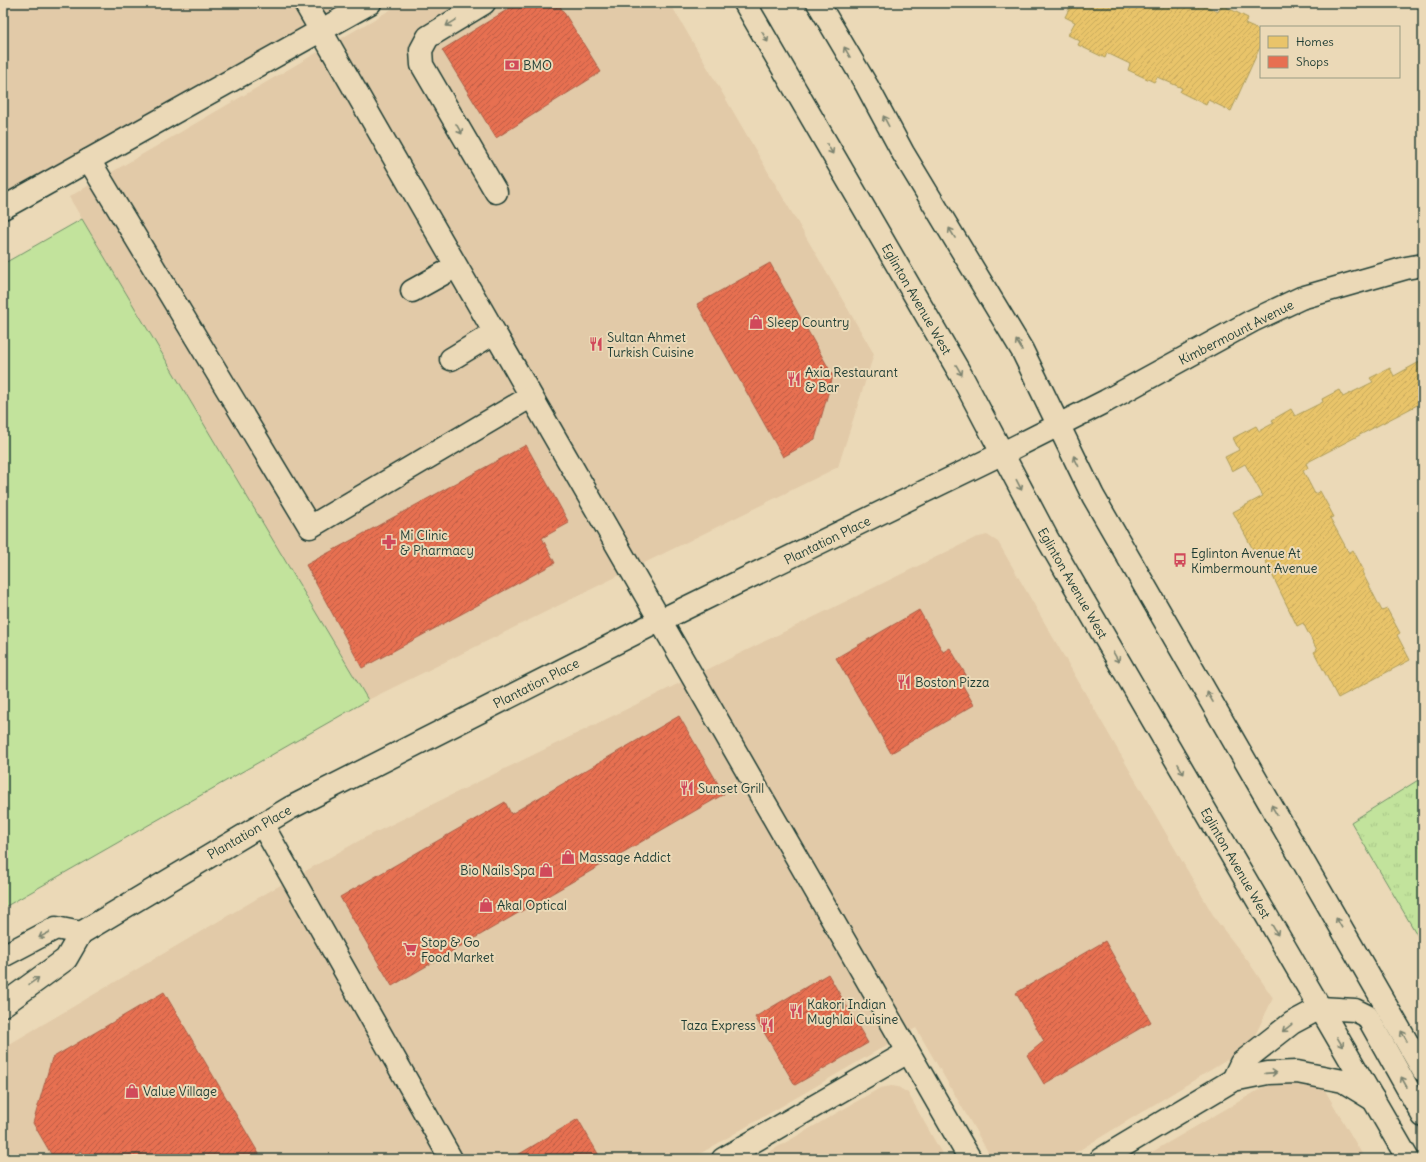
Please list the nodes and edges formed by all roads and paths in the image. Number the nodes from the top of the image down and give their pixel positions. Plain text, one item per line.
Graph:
1 (305, 3) edge
2 (370, 3) edge
3 (484, 3) edge
4 (745, 3) edge
5 (818, 3) edge
6 (320, 32) junction
7 (89, 160) junction
8 (496, 192) dead end
9 (5, 201) edge
10 (1423, 265) edge
11 (455, 267) junction
12 (412, 291) dead end
13 (494, 333) junction
14 (452, 359) dead end
15 (530, 397) junction
16 (1059, 425) junction
17 (1003, 454) junction
18 (659, 621) junction
19 (262, 824) junction
20 (81, 933) junction
21 (3, 956) edge
22 (3, 1005) edge
23 (1320, 1008) junction
24 (908, 1052) junction
25 (1423, 1070) edge
26 (1233, 1080) junction
27 (1374, 1100) junction
28 (1423, 1116) edge
29 (451, 1159) edge
30 (724, 1159) edge
31 (970, 1159) edge
32 (1101, 1159) edge
33 (1408, 1159) edge

1 - 6 main road
2 - 6 main road
3 -> 8 main road
4 -> 17 main road, Eglinton Avenue West
16 -> 5 main road
6 - 7 main road
6 - 11 main road
7 - 9 main road
7 - 15 main road
10 - 16 main road, Kimbermount Avenue
11 - 12 main road
11 - 13 main road
13 - 14 main road
13 - 15 main road
15 - 18 main road
16 - 17 main road, Kimbermount Avenue
25 -> 16 main road
17 - 18 main road, Plantation Place
17 -> 23 main road, Eglinton Avenue West
18 - 19 main road, Plantation Place
18 - 24 main road
19 - 20 main road, Plantation Place
19 - 29 main road
20 -> 21 main road
22 -> 20 main road, Plantation Place
23 -> 26 main road
23 -> 27 main road, Eglinton Avenue West
28 -> 23 main road
24 - 30 main road
24 - 31 main road
26 -> 27 main road
26 - 32 main road
27 - 33 main road, Eglinton Avenue West

